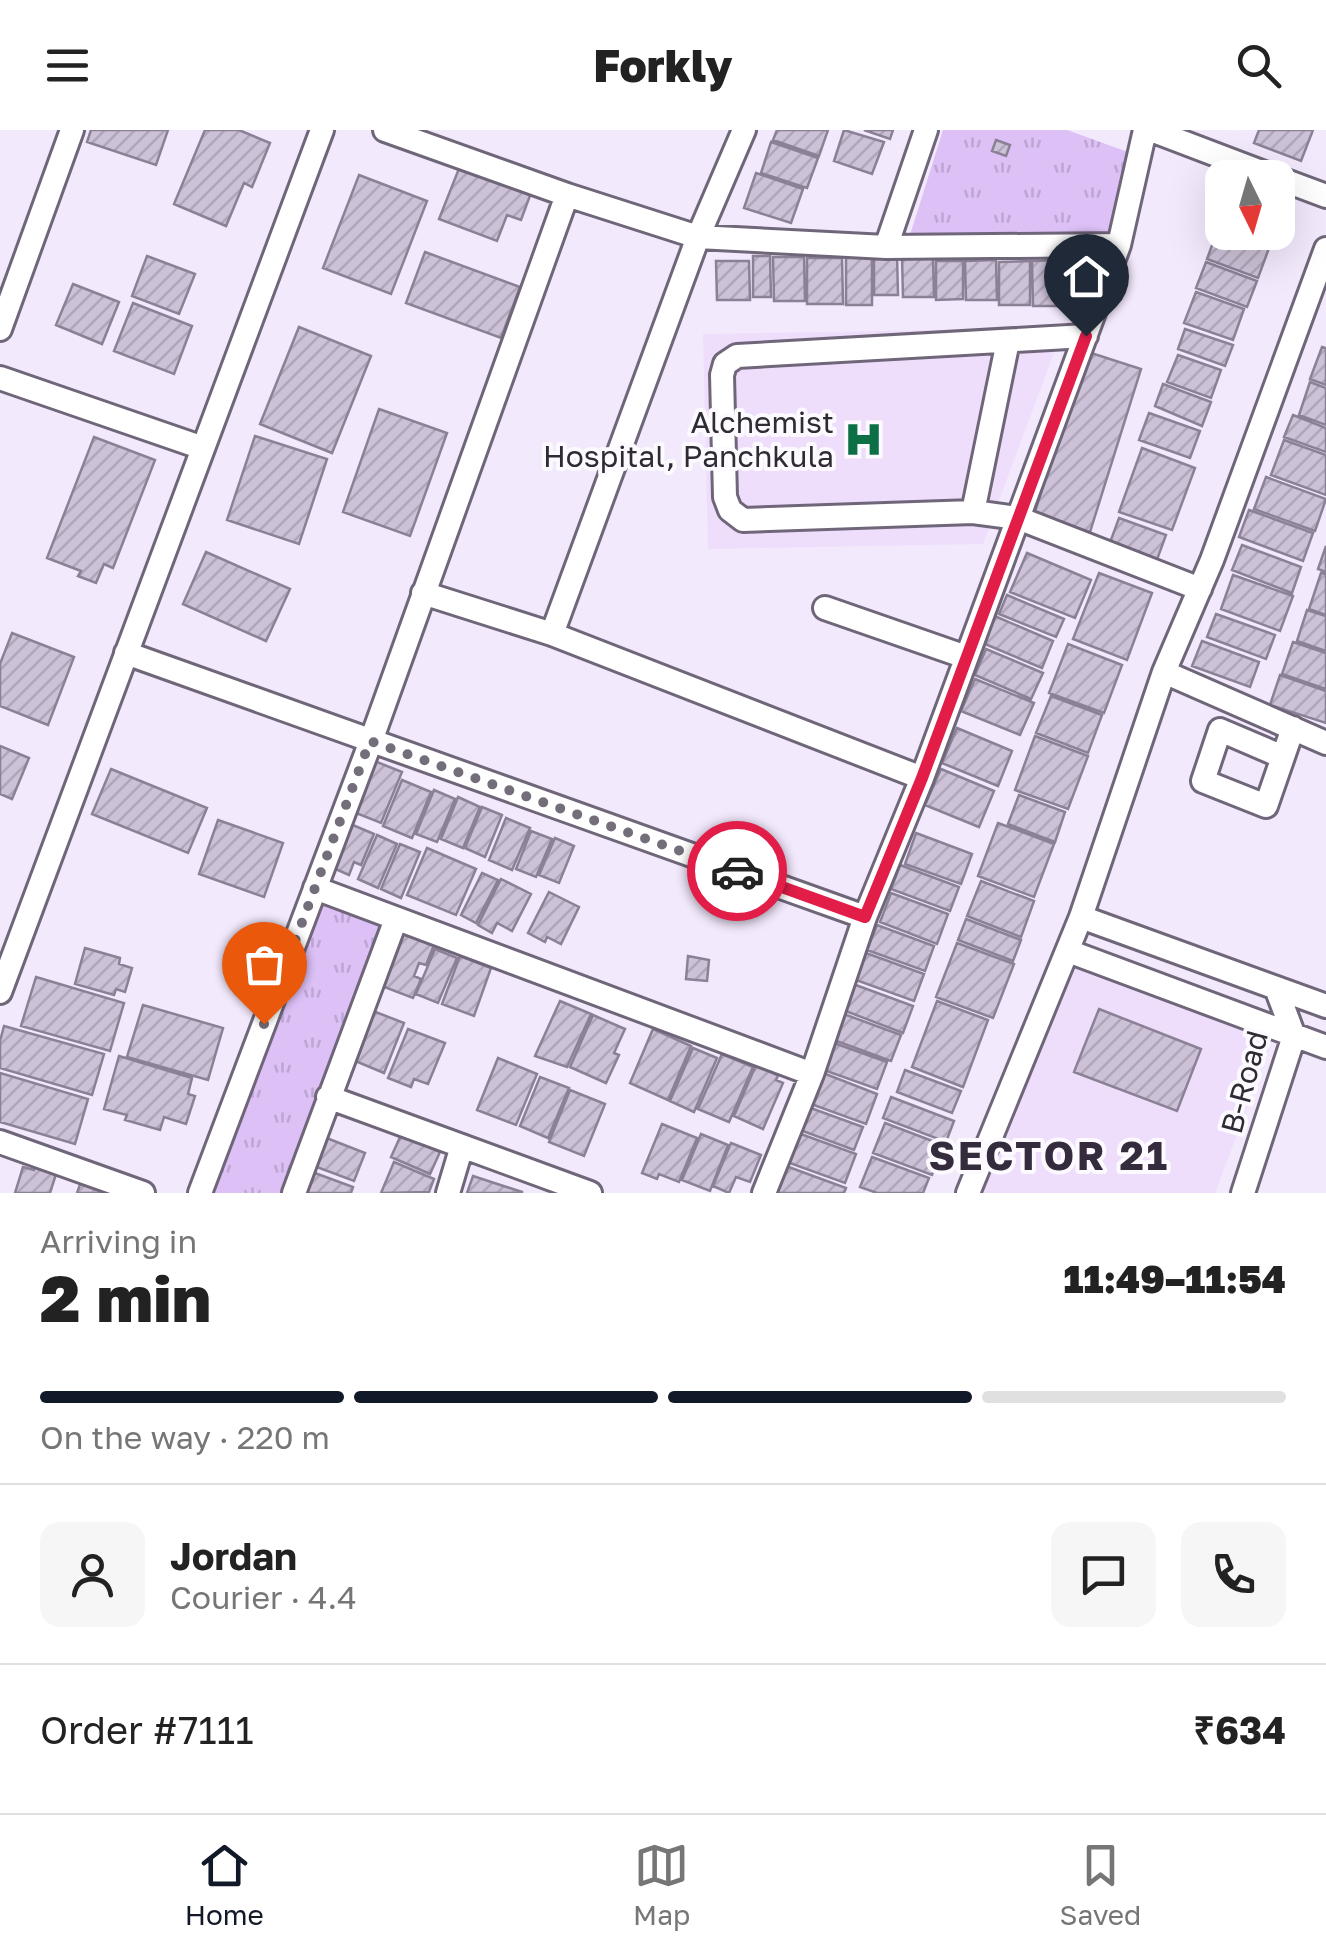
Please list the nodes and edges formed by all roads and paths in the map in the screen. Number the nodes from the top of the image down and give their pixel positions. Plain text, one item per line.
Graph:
1 (72, 130) edge
2 (322, 130) edge
3 (386, 130) edge
4 (744, 130) edge
5 (926, 130) edge
6 (1148, 130) edge
7 (1229, 160) edge
8 (1295, 185) edge
9 (566, 195) junction
10 (1326, 196) edge
11 (698, 236) junction
12 (1120, 245) junction
13 (886, 247) junction
14 (1326, 248) edge
15 (0, 329) edge
16 (1086, 336) junction
17 (1008, 341) junction
18 (0, 378) edge
19 (203, 448) junction
20 (973, 512) junction
21 (1018, 518) junction
22 (1200, 589) junction
23 (424, 593) junction
24 (826, 608) dead end
25 (552, 634) junction
26 (126, 653) junction
27 (966, 658) junction
28 (1164, 672) junction
29 (1292, 728) junction
30 (370, 741) junction
31 (1326, 743) edge
32 (1283, 757) dead end
33 (922, 778) junction
34 (315, 888) junction
35 (1081, 916) junction
36 (865, 917) junction
37 (396, 919) junction
38 (1068, 952) junction
39 (1276, 988) junction
40 (0, 992) edge
41 (1326, 1006) edge
42 (1294, 1036) junction
43 (1326, 1047) edge
44 (812, 1074) junction
45 (328, 1097) junction
46 (0, 1142) edge
47 (462, 1146) junction
48 (143, 1193) edge
49 (200, 1193) edge
50 (294, 1193) edge
51 (448, 1193) edge
52 (590, 1193) edge
53 (764, 1193) edge
54 (968, 1193) edge
55 (1243, 1193) edge

1 - 15 street
2 - 19 street
3 - 9 street
4 - 11 street
5 - 13 street
6 - 7 street
6 - 12 street
8 - 10 street
9 - 11 street
9 - 23 street
11 - 13 street
11 - 25 street
12 - 13 street
12 - 16 street
14 - 22 street
16 - 17 street
16 - 21 street
17 - 20 street
17 - 20 street
18 - 19 street
19 - 26 street
20 - 21 street
21 - 22 street
21 - 27 street
22 - 28 street
23 - 25 street
23 - 30 street
24 - 27 street
25 - 33 street
26 - 30 street
26 - 40 street
27 - 33 street
28 - 29 street
28 - 35 street
29 - 31 street
29 - 32 street
30 - 34 street
30 - 36 street
33 - 36 street
34 - 37 street
34 - 49 street
35 - 38 street
35 - 39 street
36 - 44 street
37 - 44 street
37 - 45 street
38 - 42 street
38 - 54 street
39 - 41 street
39 - 42 street, B-Road
42 - 43 street
42 - 55 street, B-Road
44 - 53 street
45 - 47 street
45 - 50 street
46 - 48 street
47 - 51 street
47 - 52 street

